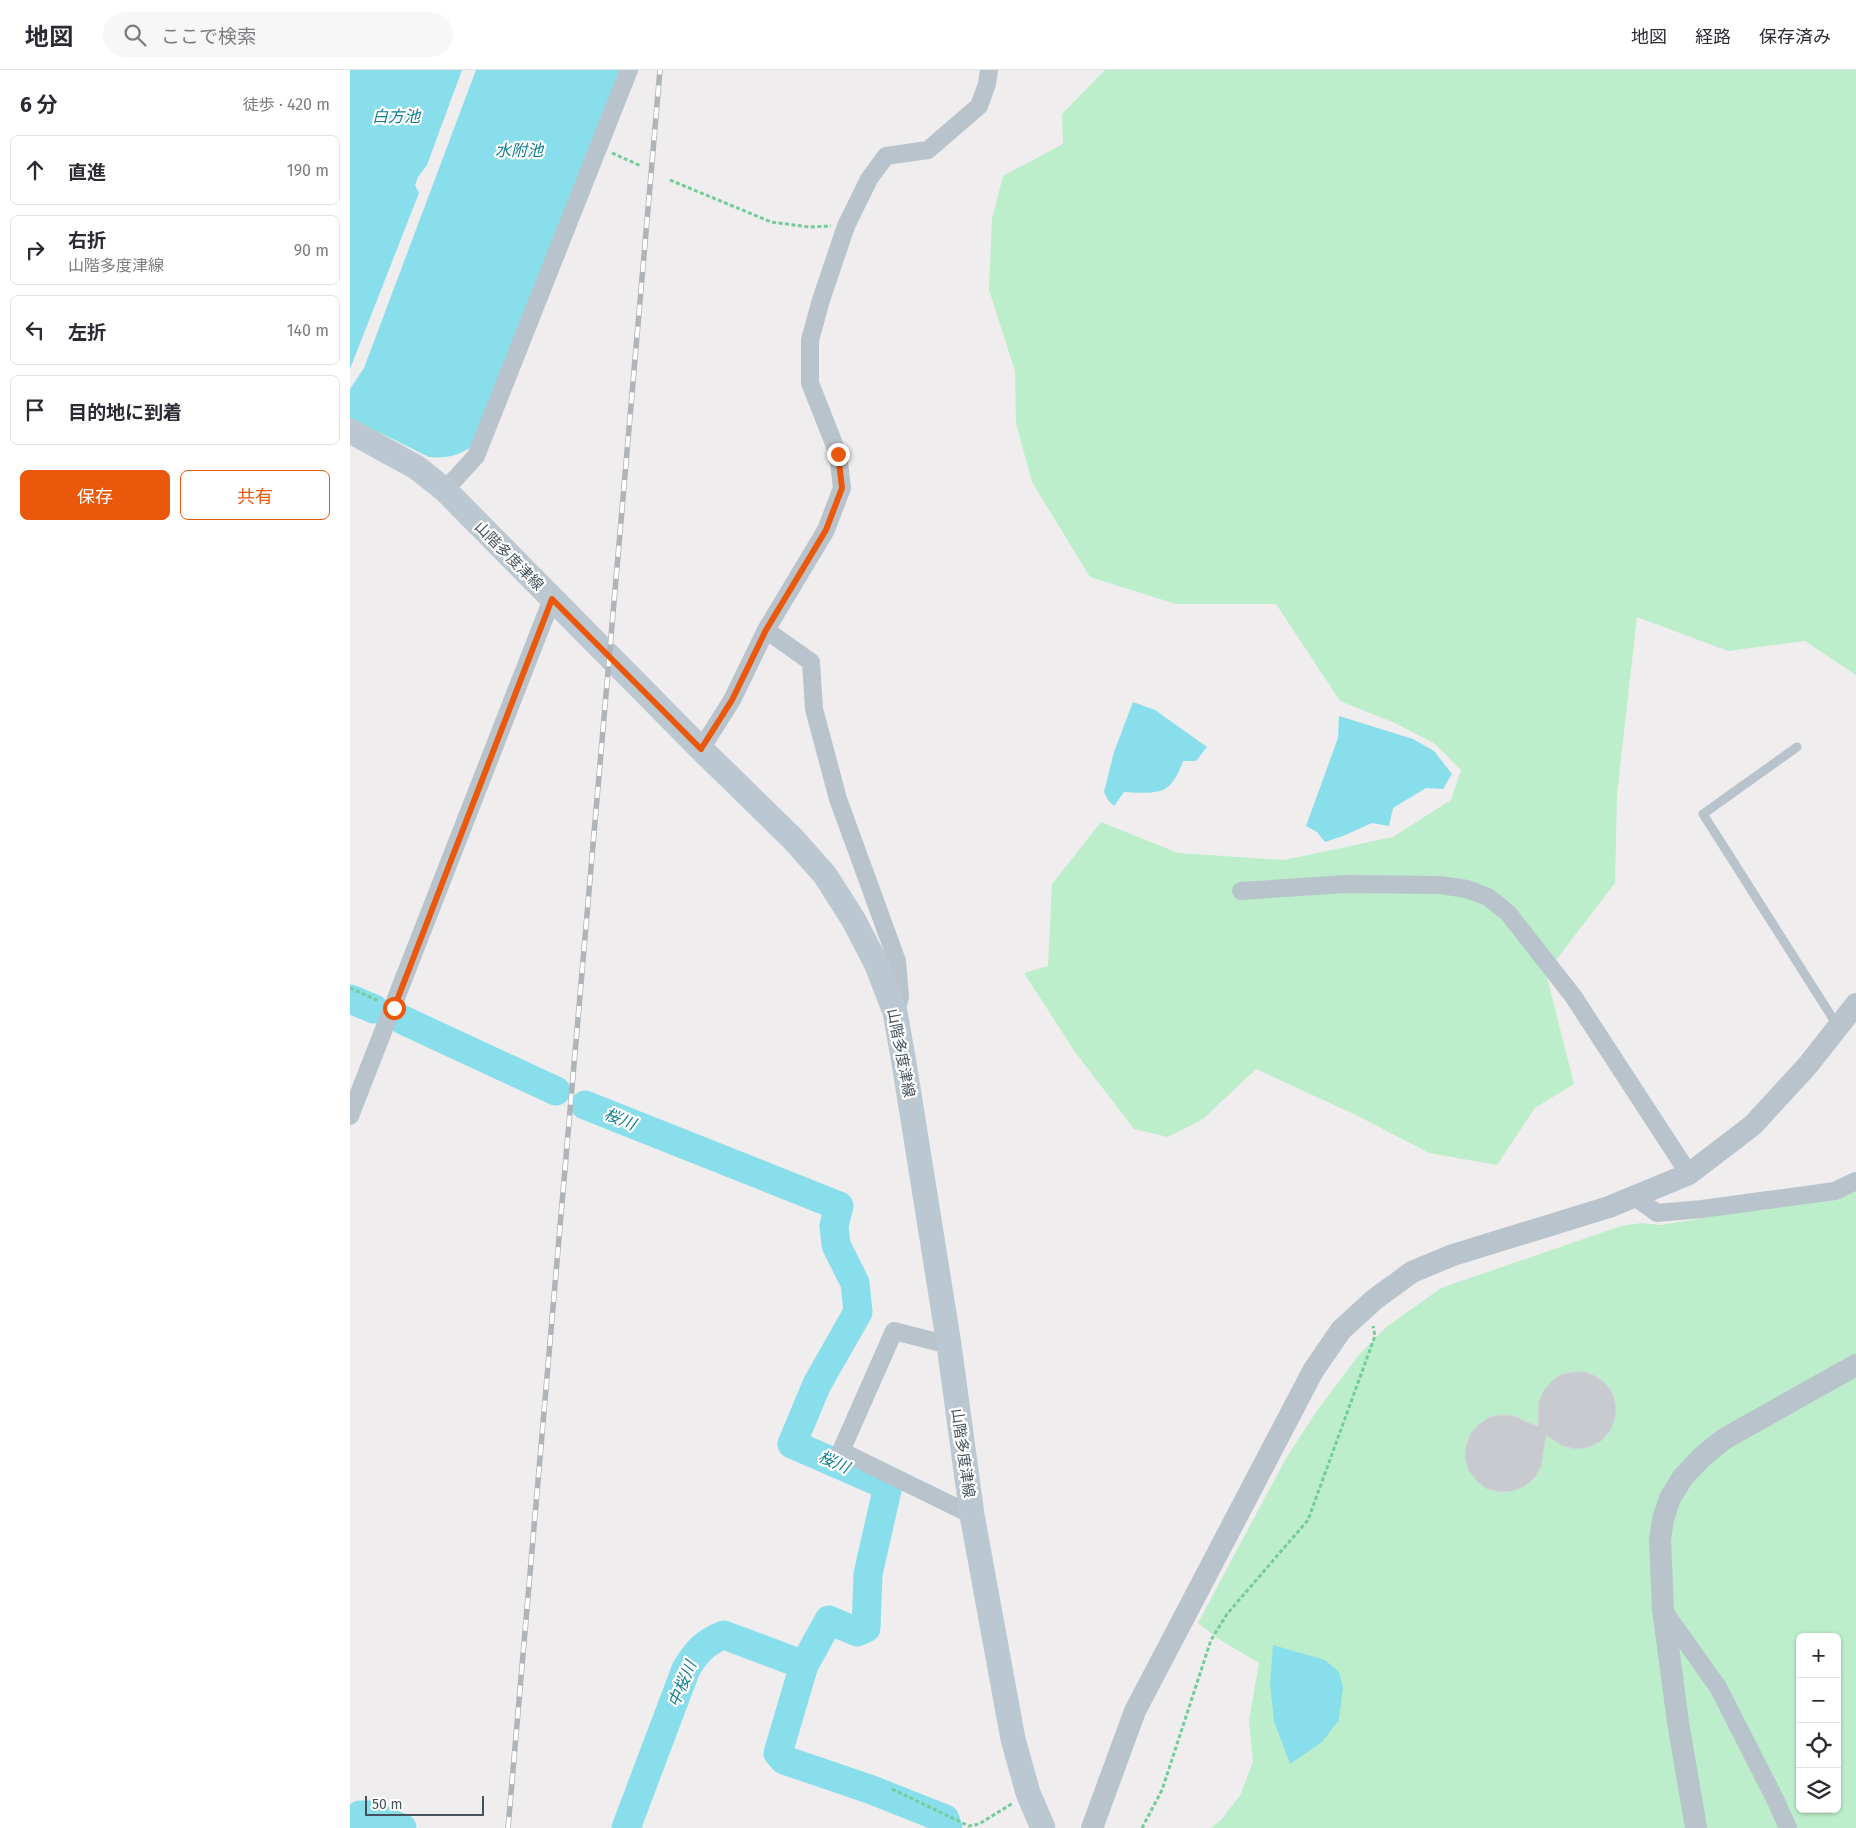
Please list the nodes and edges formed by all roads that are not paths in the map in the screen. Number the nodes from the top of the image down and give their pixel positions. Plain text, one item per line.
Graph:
1 (629, 70) edge
2 (989, 70) edge
3 (350, 431) edge
4 (445, 490) junction
5 (552, 599) junction
6 (766, 630) junction
7 (1797, 747) dead end
8 (701, 749) junction
9 (1241, 891) dead end
10 (1856, 1004) edge
11 (896, 1012) junction
12 (1838, 1025) junction
13 (350, 1116) edge
14 (1690, 1174) junction
15 (1856, 1181) edge
16 (1634, 1197) junction
17 (949, 1345) junction
18 (1856, 1365) edge
19 (972, 1516) junction
20 (1663, 1610) junction
21 (1043, 1828) edge
22 (1092, 1828) edge
23 (1696, 1828) edge
24 (1788, 1828) edge

1 - 4 street
2 - 6 street
3 - 4 main road, 山階多度津線
4 - 5 main road, 山階多度津線
5 - 8 main road, 山階多度津線
5 - 13 street
6 - 8 street
6 - 11 street
7 - 12 lane
8 - 11 main road, 山階多度津線
9 - 14 street
10 - 12 street
11 - 17 main road, 山階多度津線
12 - 14 street
14 - 16 street
15 - 16 street
16 - 22 street
17 - 19 main road, 山階多度津線
17 - 19 street
18 - 20 street
19 - 21 main road, 山階多度津線
20 - 23 street
20 - 24 street

